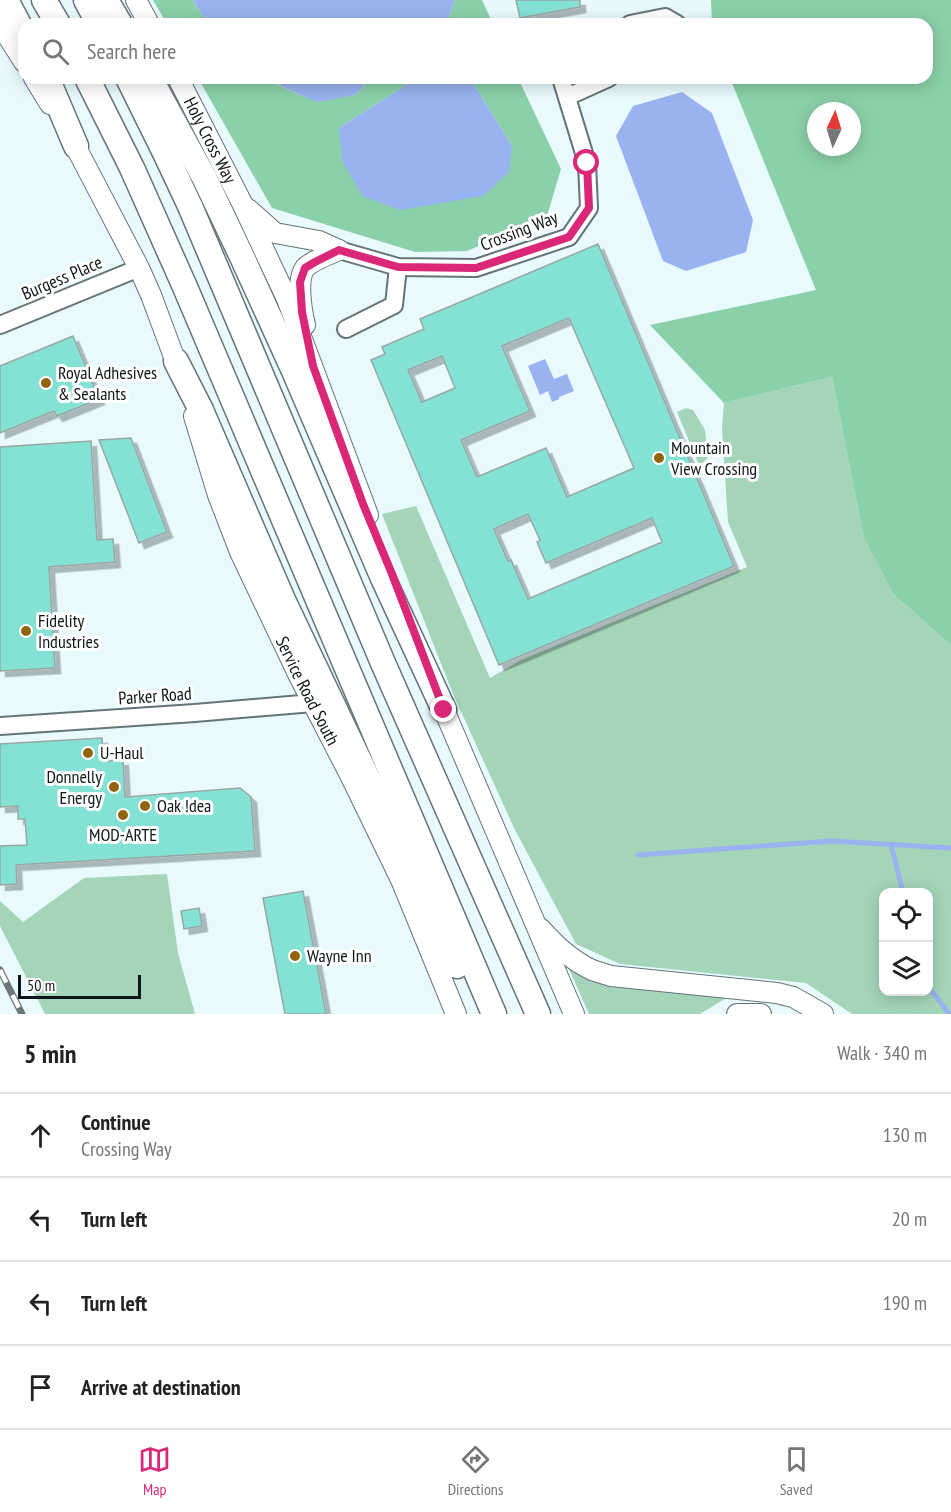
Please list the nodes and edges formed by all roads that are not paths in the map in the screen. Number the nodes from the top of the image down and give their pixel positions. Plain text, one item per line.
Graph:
1 (6, 0) edge
2 (44, 0) edge
3 (86, 0) edge
4 (106, 0) edge
5 (136, 0) edge
6 (54, 18) edge
7 (96, 18) edge
8 (116, 18) edge
9 (146, 18) edge
10 (18, 23) edge
11 (0, 24) edge
12 (18, 52) edge
13 (38, 84) edge
14 (50, 84) edge
15 (90, 84) edge
16 (131, 84) edge
17 (153, 84) edge
18 (181, 84) edge
19 (563, 84) edge
20 (596, 84) edge
21 (567, 97) junction
22 (76, 146) junction
23 (242, 203) junction
24 (339, 250) junction
25 (398, 267) junction
26 (139, 268) junction
27 (0, 325) edge
28 (346, 329) dead end
29 (176, 362) junction
30 (313, 366) junction
31 (313, 703) junction
32 (444, 710) junction
33 (0, 726) edge
34 (449, 813) junction
35 (533, 918) junction
36 (456, 1014) edge
37 (481, 1014) edge
38 (494, 1014) edge
39 (524, 1014) edge
40 (538, 1014) edge
41 (574, 1014) edge
42 (737, 1014) edge
43 (761, 1014) edge
44 (823, 1014) edge

1 - 10 highway
2 - 6 highway
3 - 7 highway
4 - 8 highway
5 - 9 main road
11 - 12 main road
13 - 22 main road, Service Road South
14 - 22 highway
15 - 38 highway
16 - 34 highway
17 - 32 highway
18 - 23 main road, Holy Cross Way
19 - 21 street, Crossing Way
20 - 21 street
21 - 25 street, Crossing Way
22 - 26 main road, Service Road South
23 - 24 main road
23 - 30 main road, Holy Cross Way
24 - 25 street, Crossing Way
24 - 30 main road
25 - 28 street
26 - 27 street, Burgess Place
26 - 29 main road, Service Road South
29 - 31 main road, Service Road South
29 - 37 highway
30 - 32 main road
31 - 33 street, Parker Road
31 - 36 main road, Service Road South
32 - 35 main road
34 - 39 highway
34 - 40 highway
35 - 41 main road
35 - 44 main road
42 - 43 main road

